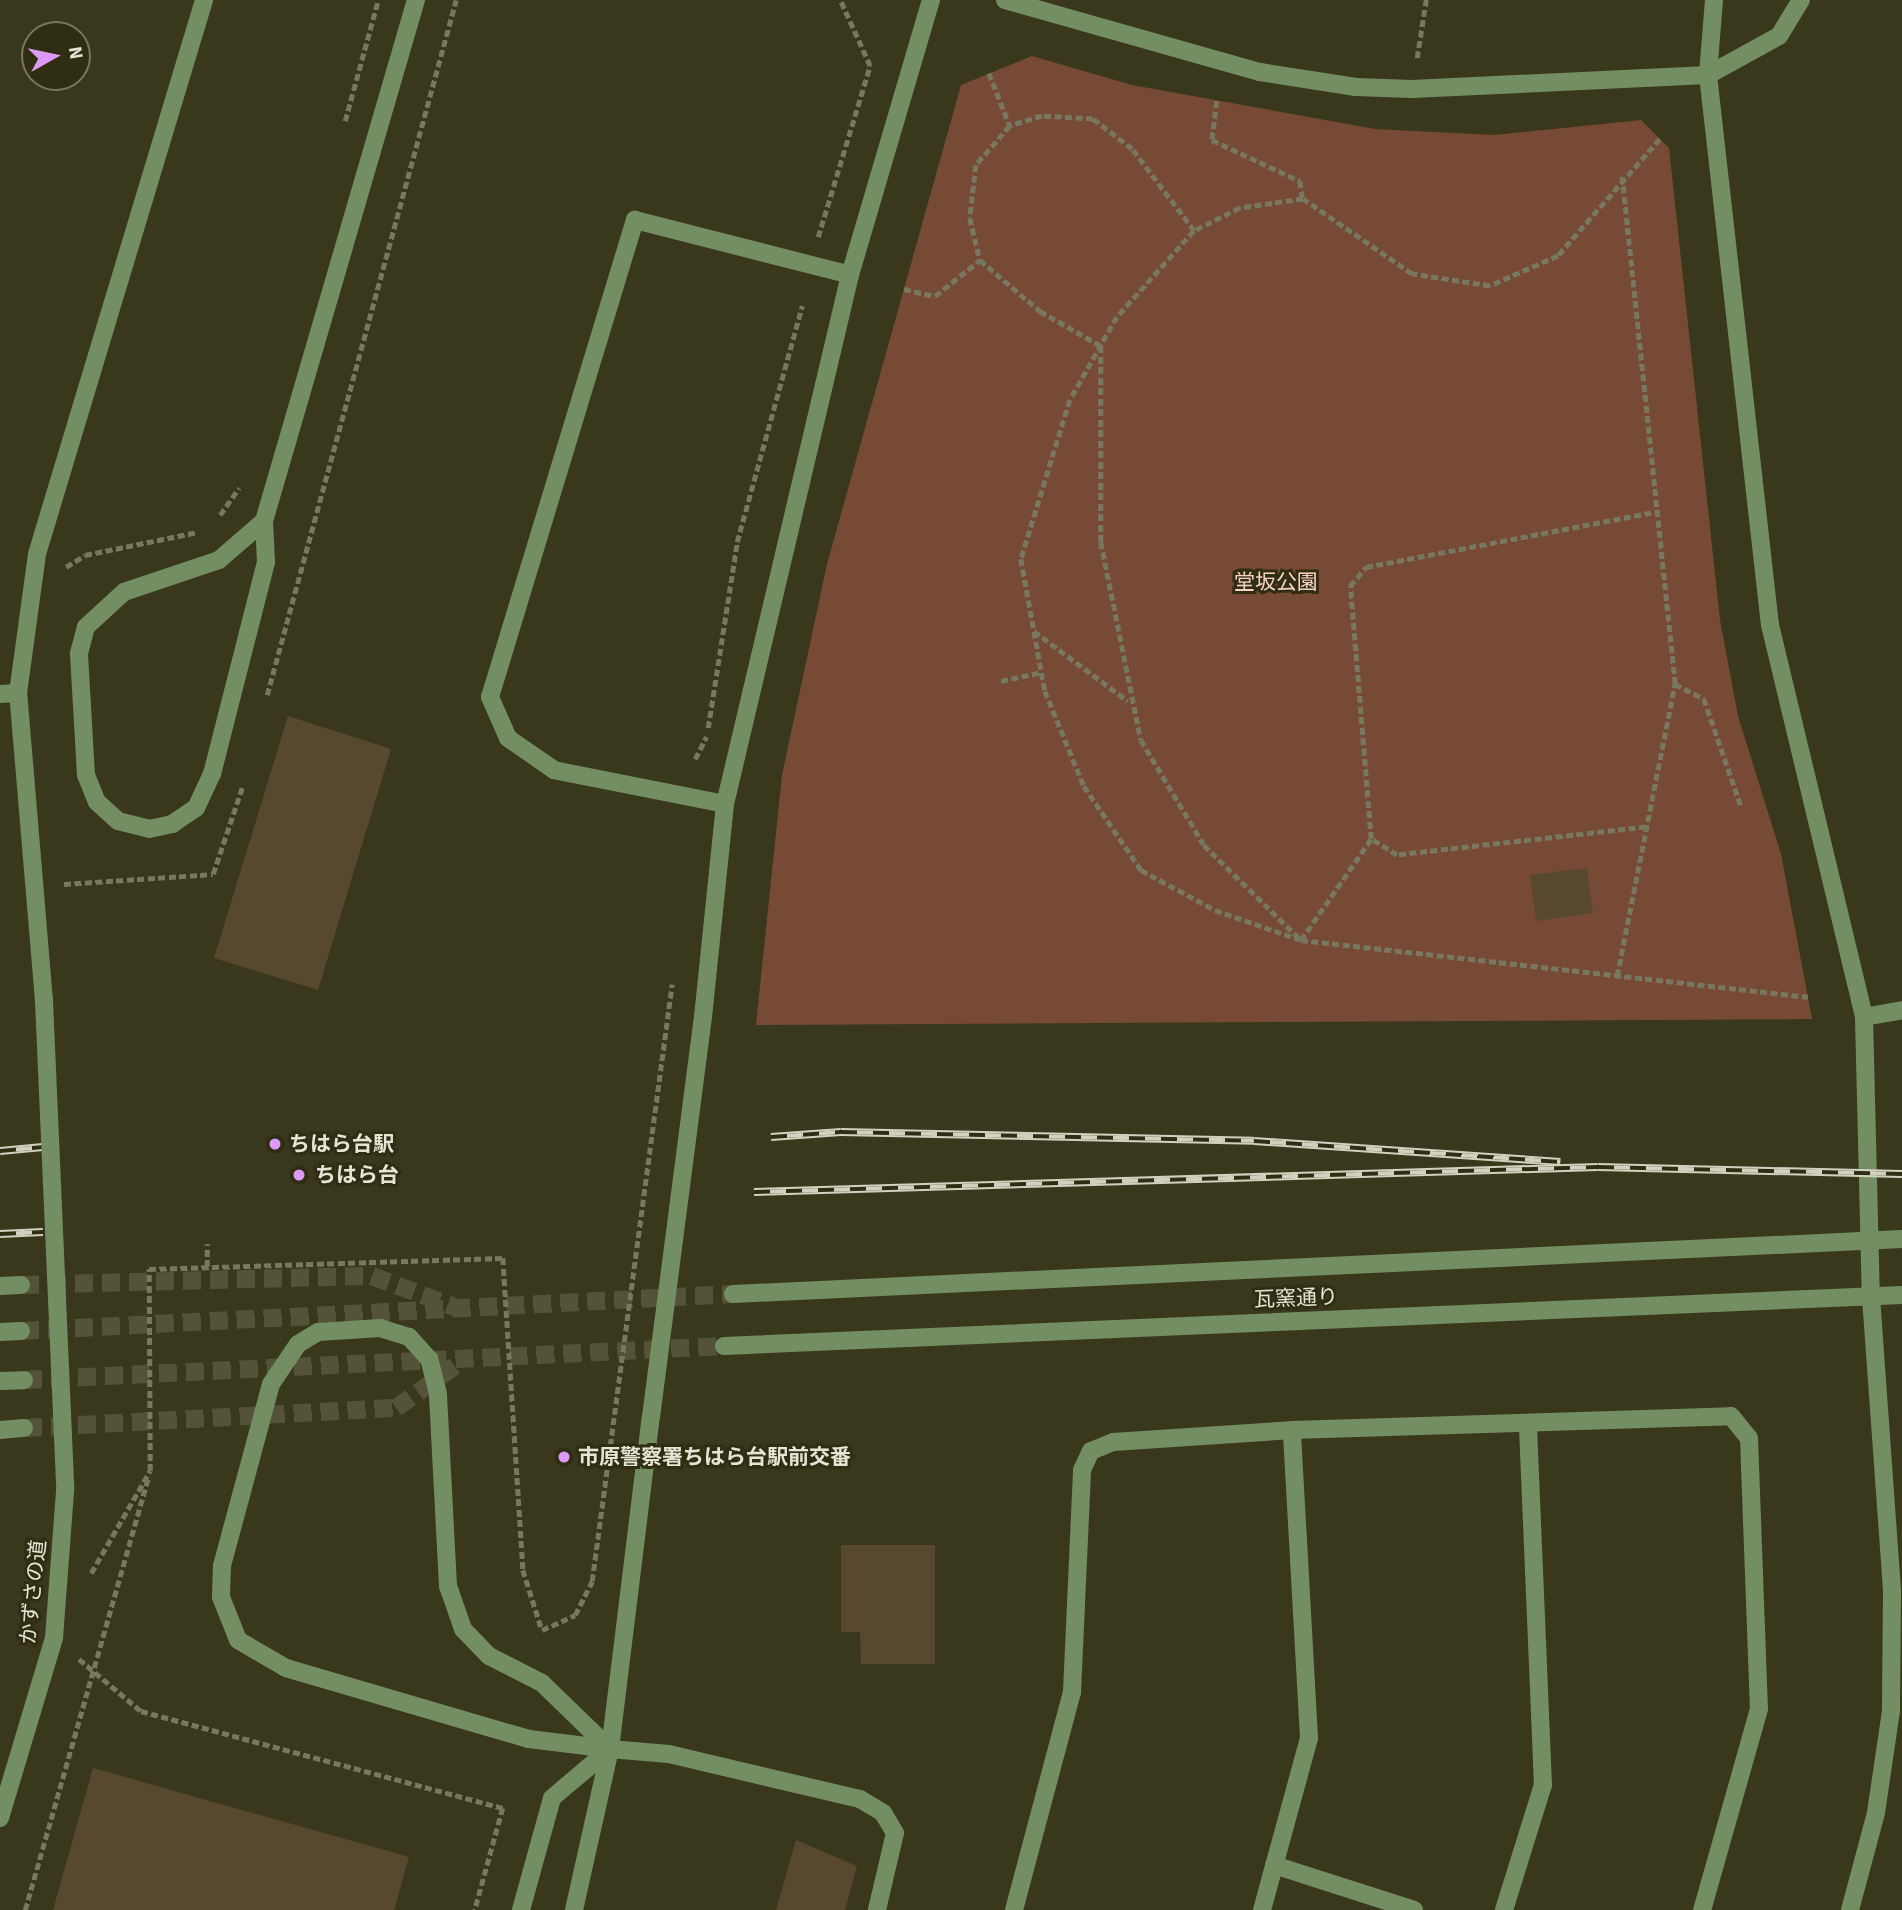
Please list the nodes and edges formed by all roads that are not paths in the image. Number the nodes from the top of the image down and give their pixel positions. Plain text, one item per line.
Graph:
1 (204, 0) edge
2 (416, 0) edge
3 (931, 0) edge
4 (1005, 0) edge
5 (1714, 0) edge
6 (1801, 0) edge
7 (1707, 75) junction
8 (849, 275) junction
9 (264, 521) junction
10 (9, 693) edge
11 (725, 804) junction
12 (1902, 1010) edge
13 (1864, 1017) junction
14 (1902, 1239) edge
15 (1871, 1243) junction
16 (0, 1286) edge
17 (22, 1286) tunnel mouth
18 (733, 1294) tunnel mouth
19 (1902, 1295) edge
20 (1871, 1297) junction
21 (21, 1331) tunnel mouth
22 (0, 1332) edge
23 (724, 1346) tunnel mouth
24 (24, 1380) tunnel mouth
25 (0, 1381) edge
26 (1528, 1427) junction
27 (24, 1428) tunnel mouth
28 (0, 1430) edge
29 (1292, 1430) junction
30 (610, 1749) junction
31 (0, 1818) edge
32 (1274, 1866) junction
33 (522, 1910) edge
34 (574, 1910) edge
35 (877, 1910) edge
36 (1014, 1910) edge
37 (1262, 1910) edge
38 (1414, 1910) edge
39 (1504, 1910) edge
40 (1702, 1910) edge
41 (1850, 1910) edge

1 - 10 street, かずさの道
2 - 9 street
3 - 8 street
4 - 7 street
5 - 7 street
6 - 7 street
7 - 13 street
8 - 11 street
8 - 11 street
9 - 9 street
10 - 31 street, かずさの道, bridge
11 - 30 street, bridge
12 - 13 street
13 - 15 street
14 - 15 street, 瓦窯通り
15 - 18 street, 瓦窯通り
15 - 20 street
16 - 17 street
19 - 20 street, 瓦窯通り
20 - 23 street, 瓦窯通り
20 - 41 street
21 - 22 street
24 - 25 street
26 - 29 street
26 - 39 street
26 - 40 street
27 - 28 street
29 - 32 street
29 - 36 street
30 - 30 street
30 - 33 street
30 - 34 street
30 - 35 street
32 - 37 street
32 - 38 street

